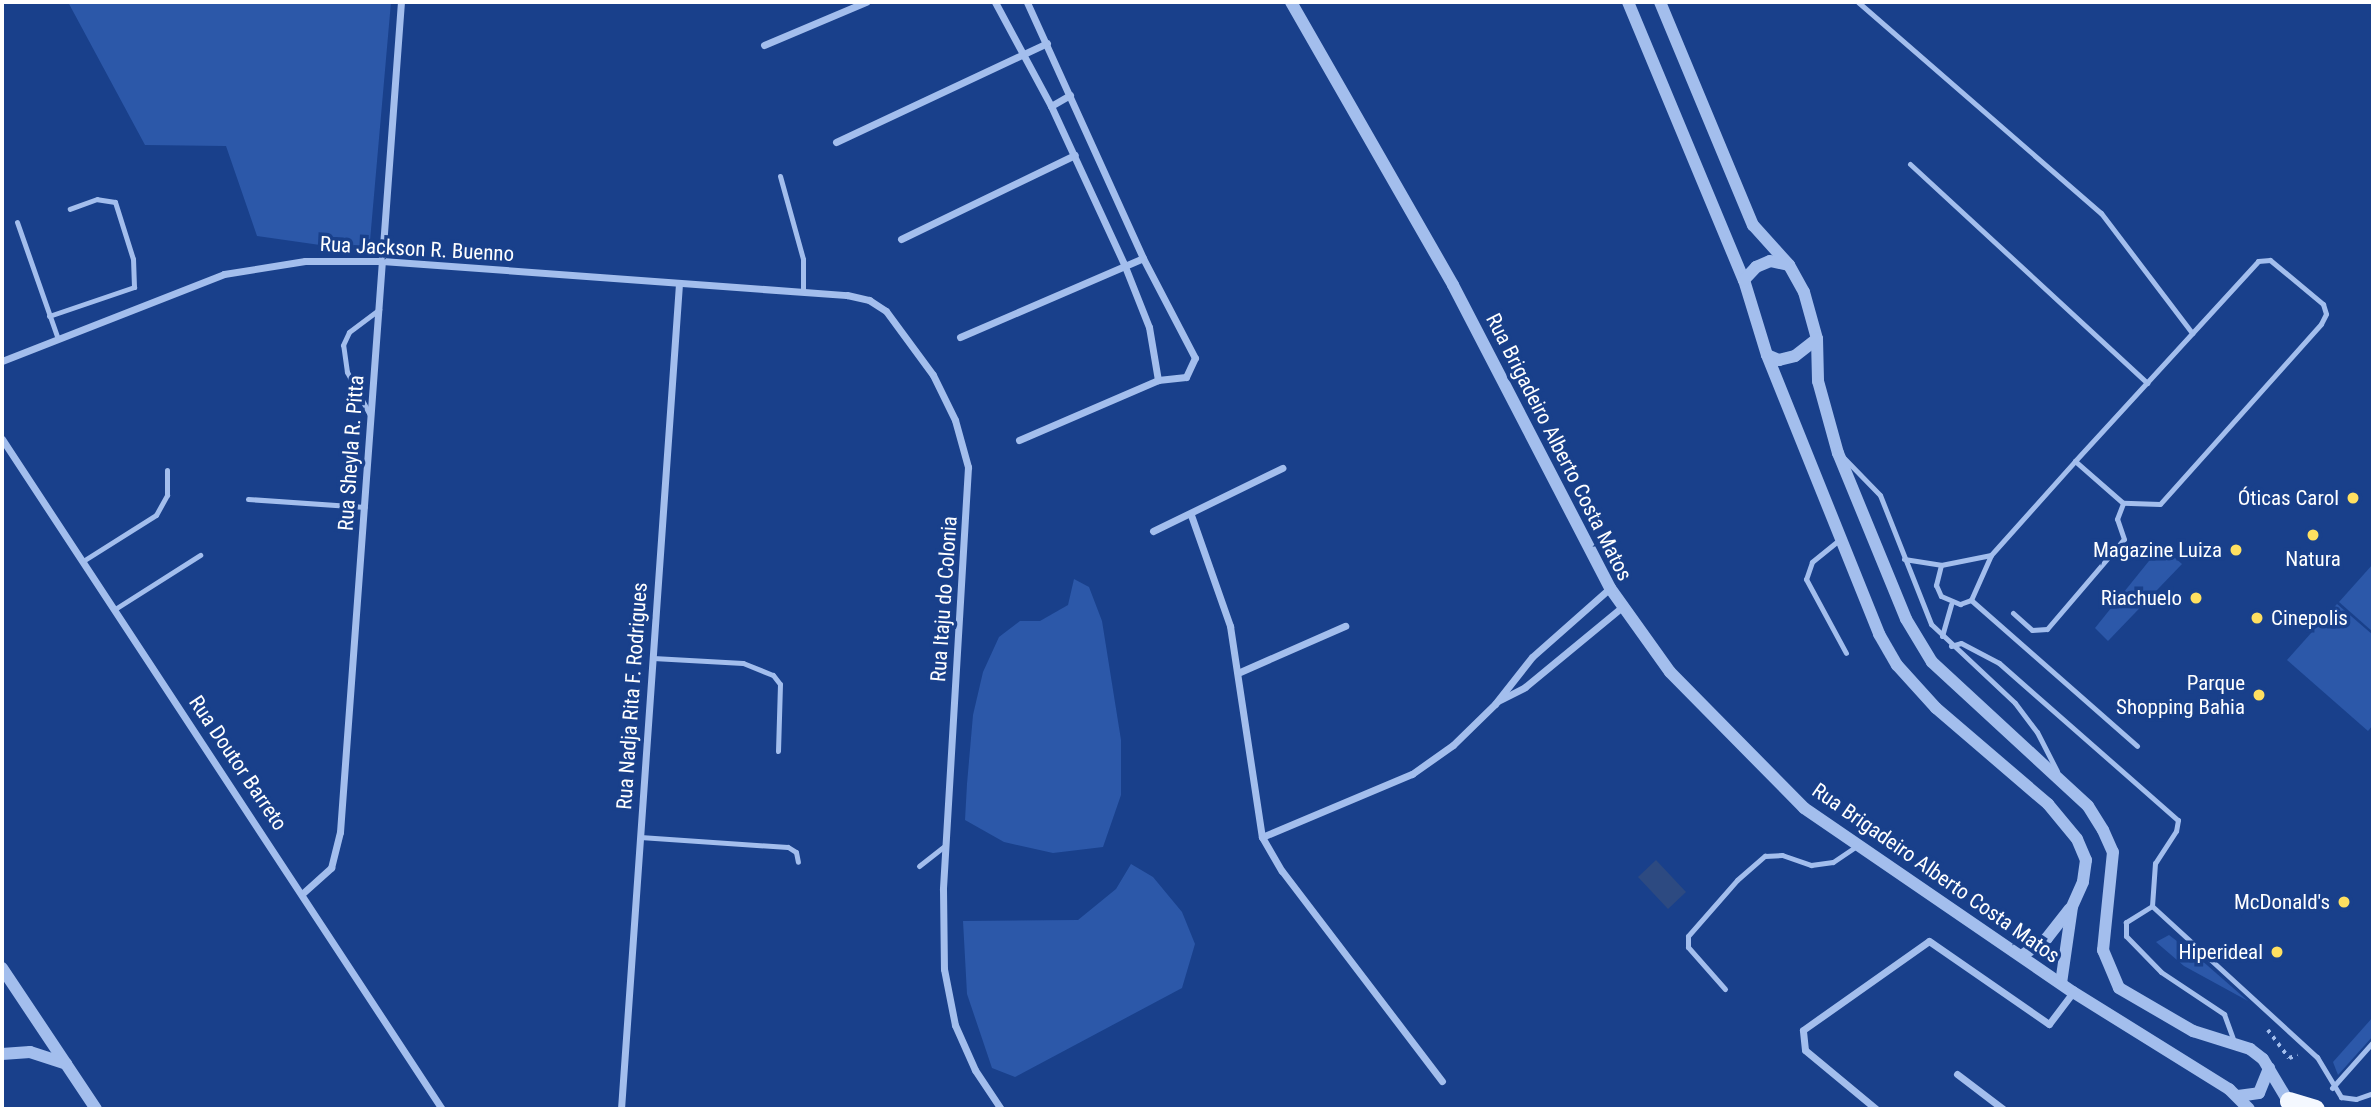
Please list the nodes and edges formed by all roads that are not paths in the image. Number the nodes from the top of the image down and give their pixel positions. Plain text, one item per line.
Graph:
1 (401, 2) edge
2 (866, 2) edge
3 (995, 2) edge
4 (1027, 2) edge
5 (1291, 2) edge
6 (1628, 2) edge
7 (1858, 2) edge
8 (1664, 4) edge
9 (1046, 43) junction
10 (764, 45) dead end
11 (1021, 54) junction
12 (1070, 95) junction
13 (1051, 106) junction
14 (836, 142) dead end
15 (1075, 155) junction
16 (1910, 164) dead end
17 (780, 176) dead end
18 (70, 209) dead end
19 (18, 222) dead end
20 (901, 239) dead end
21 (1143, 258) junction
22 (382, 261) junction
23 (1124, 264) junction
24 (1789, 265) junction
25 (1744, 280) junction
26 (679, 284) junction
27 (803, 292) junction
28 (379, 309) junction
29 (49, 316) junction
30 (2192, 333) junction
31 (960, 337) dead end
32 (58, 339) junction
33 (1817, 339) junction
34 (1767, 355) junction
35 (2, 361) edge
36 (1158, 380) junction
37 (2147, 383) junction
38 (371, 418) junction
39 (2, 439) edge
40 (1019, 440) dead end
41 (1838, 453) junction
42 (2075, 461) junction
43 (1282, 468) dead end
44 (167, 470) dead end
45 (248, 499) dead end
46 (2123, 503) junction
47 (365, 507) junction
48 (1191, 515) junction
49 (1153, 531) dead end
50 (1842, 538) junction
51 (200, 555) dead end
52 (1991, 555) junction
53 (1904, 559) junction
54 (83, 561) junction
55 (1941, 565) junction
56 (1609, 588) junction
57 (1972, 600) junction
58 (1951, 604) junction
59 (1622, 607) junction
60 (114, 609) junction
61 (2013, 613) dead end
62 (1345, 626) dead end
63 (1942, 636) junction
64 (1951, 646) junction
65 (1846, 653) dead end
66 (653, 658) junction
67 (1240, 672) junction
68 (1495, 704) junction
69 (2137, 746) dead end
70 (778, 751) dead end
71 (2064, 786) junction
72 (640, 837) junction
73 (1262, 837) junction
74 (946, 845) junction
75 (1857, 846) junction
76 (798, 862) dead end
77 (919, 866) dead end
78 (303, 893) junction
79 (2152, 906) junction
80 (2072, 907) junction
81 (2105, 916) junction
82 (2126, 922) junction
83 (2023, 956) junction
84 (2, 968) edge
85 (2061, 983) junction
86 (1725, 989) dead end
87 (2073, 992) junction
88 (2234, 1041) junction
89 (2373, 1042) edge
90 (2, 1054) edge
91 (66, 1064) junction
92 (2269, 1068) junction
93 (1957, 1074) dead end
94 (1442, 1081) dead end
95 (2332, 1088) junction
96 (85, 1091) junction
97 (2373, 1093) edge
98 (2238, 1097) junction
99 (2291, 1105) edge
100 (83, 1109) edge
101 (96, 1109) edge
102 (442, 1109) edge
103 (621, 1109) edge
104 (1001, 1109) edge
105 (1875, 1109) edge
106 (2003, 1109) edge
107 (2249, 1109) edge
108 (2315, 1109) edge

1 - 22 street, Rua Sheyla R. Pitta
2 - 10 street
3 - 11 street
4 - 9 street
5 - 56 street, Rua Brigadeiro Alberto Costa Matos
6 - 25 street
7 - 30 lane
8 - 24 street
9 - 11 street
9 - 12 street
11 - 13 street
11 - 14 street
12 - 13 street
12 - 21 street
13 - 15 street
15 - 20 street
15 - 23 street
16 - 37 lane
17 - 27 lane
18 - 29 lane
19 - 29 lane
21 - 23 street
21 - 36 street
22 - 26 street, Rua Jackson R. Buenno
22 - 28 street, Rua Sheyla R. Pitta
22 - 32 street, Rua Jackson R. Buenno
23 - 31 street
23 - 36 street
24 - 25 street
24 - 33 street
25 - 34 street
26 - 27 street, Rua Itaju do Colonia
26 - 66 street, Rua Nadja Rita F. Rodrigues
27 - 74 street, Rua Itaju do Colonia
28 - 38 street, Rua Sheyla R. Pitta
28 - 38 lane
29 - 32 lane
30 - 37 lane
30 - 46 lane
32 - 35 street, Rua Jackson R. Buenno
33 - 34 street
33 - 41 street
34 - 50 street
36 - 40 street
37 - 42 lane
38 - 47 street, Rua Sheyla R. Pitta
39 - 54 street, Rua Doutor Barreto
41 - 53 lane
41 - 71 street
42 - 46 lane
42 - 52 lane
43 - 48 street
44 - 54 lane
45 - 47 lane
46 - 61 lane
47 - 78 street, Rua Sheyla R. Pitta
48 - 49 street
48 - 67 street
50 - 65 lane
50 - 80 street
51 - 60 lane
52 - 55 lane
52 - 57 lane
53 - 55 lane
53 - 63 lane
54 - 60 street, Rua Doutor Barreto
55 - 58 lane
56 - 59 street, Rua Brigadeiro Alberto Costa Matos
56 - 68 street
57 - 58 lane
57 - 69 lane
58 - 63 lane
59 - 68 street
59 - 75 street, Rua Brigadeiro Alberto Costa Matos
60 - 78 street, Rua Doutor Barreto
62 - 67 street
63 - 64 lane
64 - 71 lane
64 - 79 lane
66 - 70 lane
66 - 72 street, Rua Nadja Rita F. Rodrigues
67 - 73 street
68 - 73 street
71 - 81 street
72 - 76 lane
72 - 103 street, Rua Nadja Rita F. Rodrigues
73 - 94 street
74 - 77 lane
74 - 104 street, Rua Itaju do Colonia
75 - 83 street, Rua Brigadeiro Alberto Costa Matos
75 - 86 lane
78 - 102 street, Rua Doutor Barreto
79 - 82 lane
79 - 95 lane
80 - 83 street
80 - 85 street
81 - 82 lane
81 - 88 street
82 - 88 lane
83 - 85 street, Rua Brigadeiro Alberto Costa Matos
84 - 91 street
85 - 87 street, Rua Brigadeiro Alberto Costa Matos
87 - 98 street, Rua Brigadeiro Alberto Costa Matos
87 - 105 street
88 - 92 street
89 - 95 lane
90 - 91 street
91 - 96 street
92 - 98 street
92 - 99 street
93 - 106 street
95 - 97 lane
96 - 100 street
96 - 101 street
98 - 107 street, Rua Brigadeiro Alberto Costa Matos
99 - 108 highway

